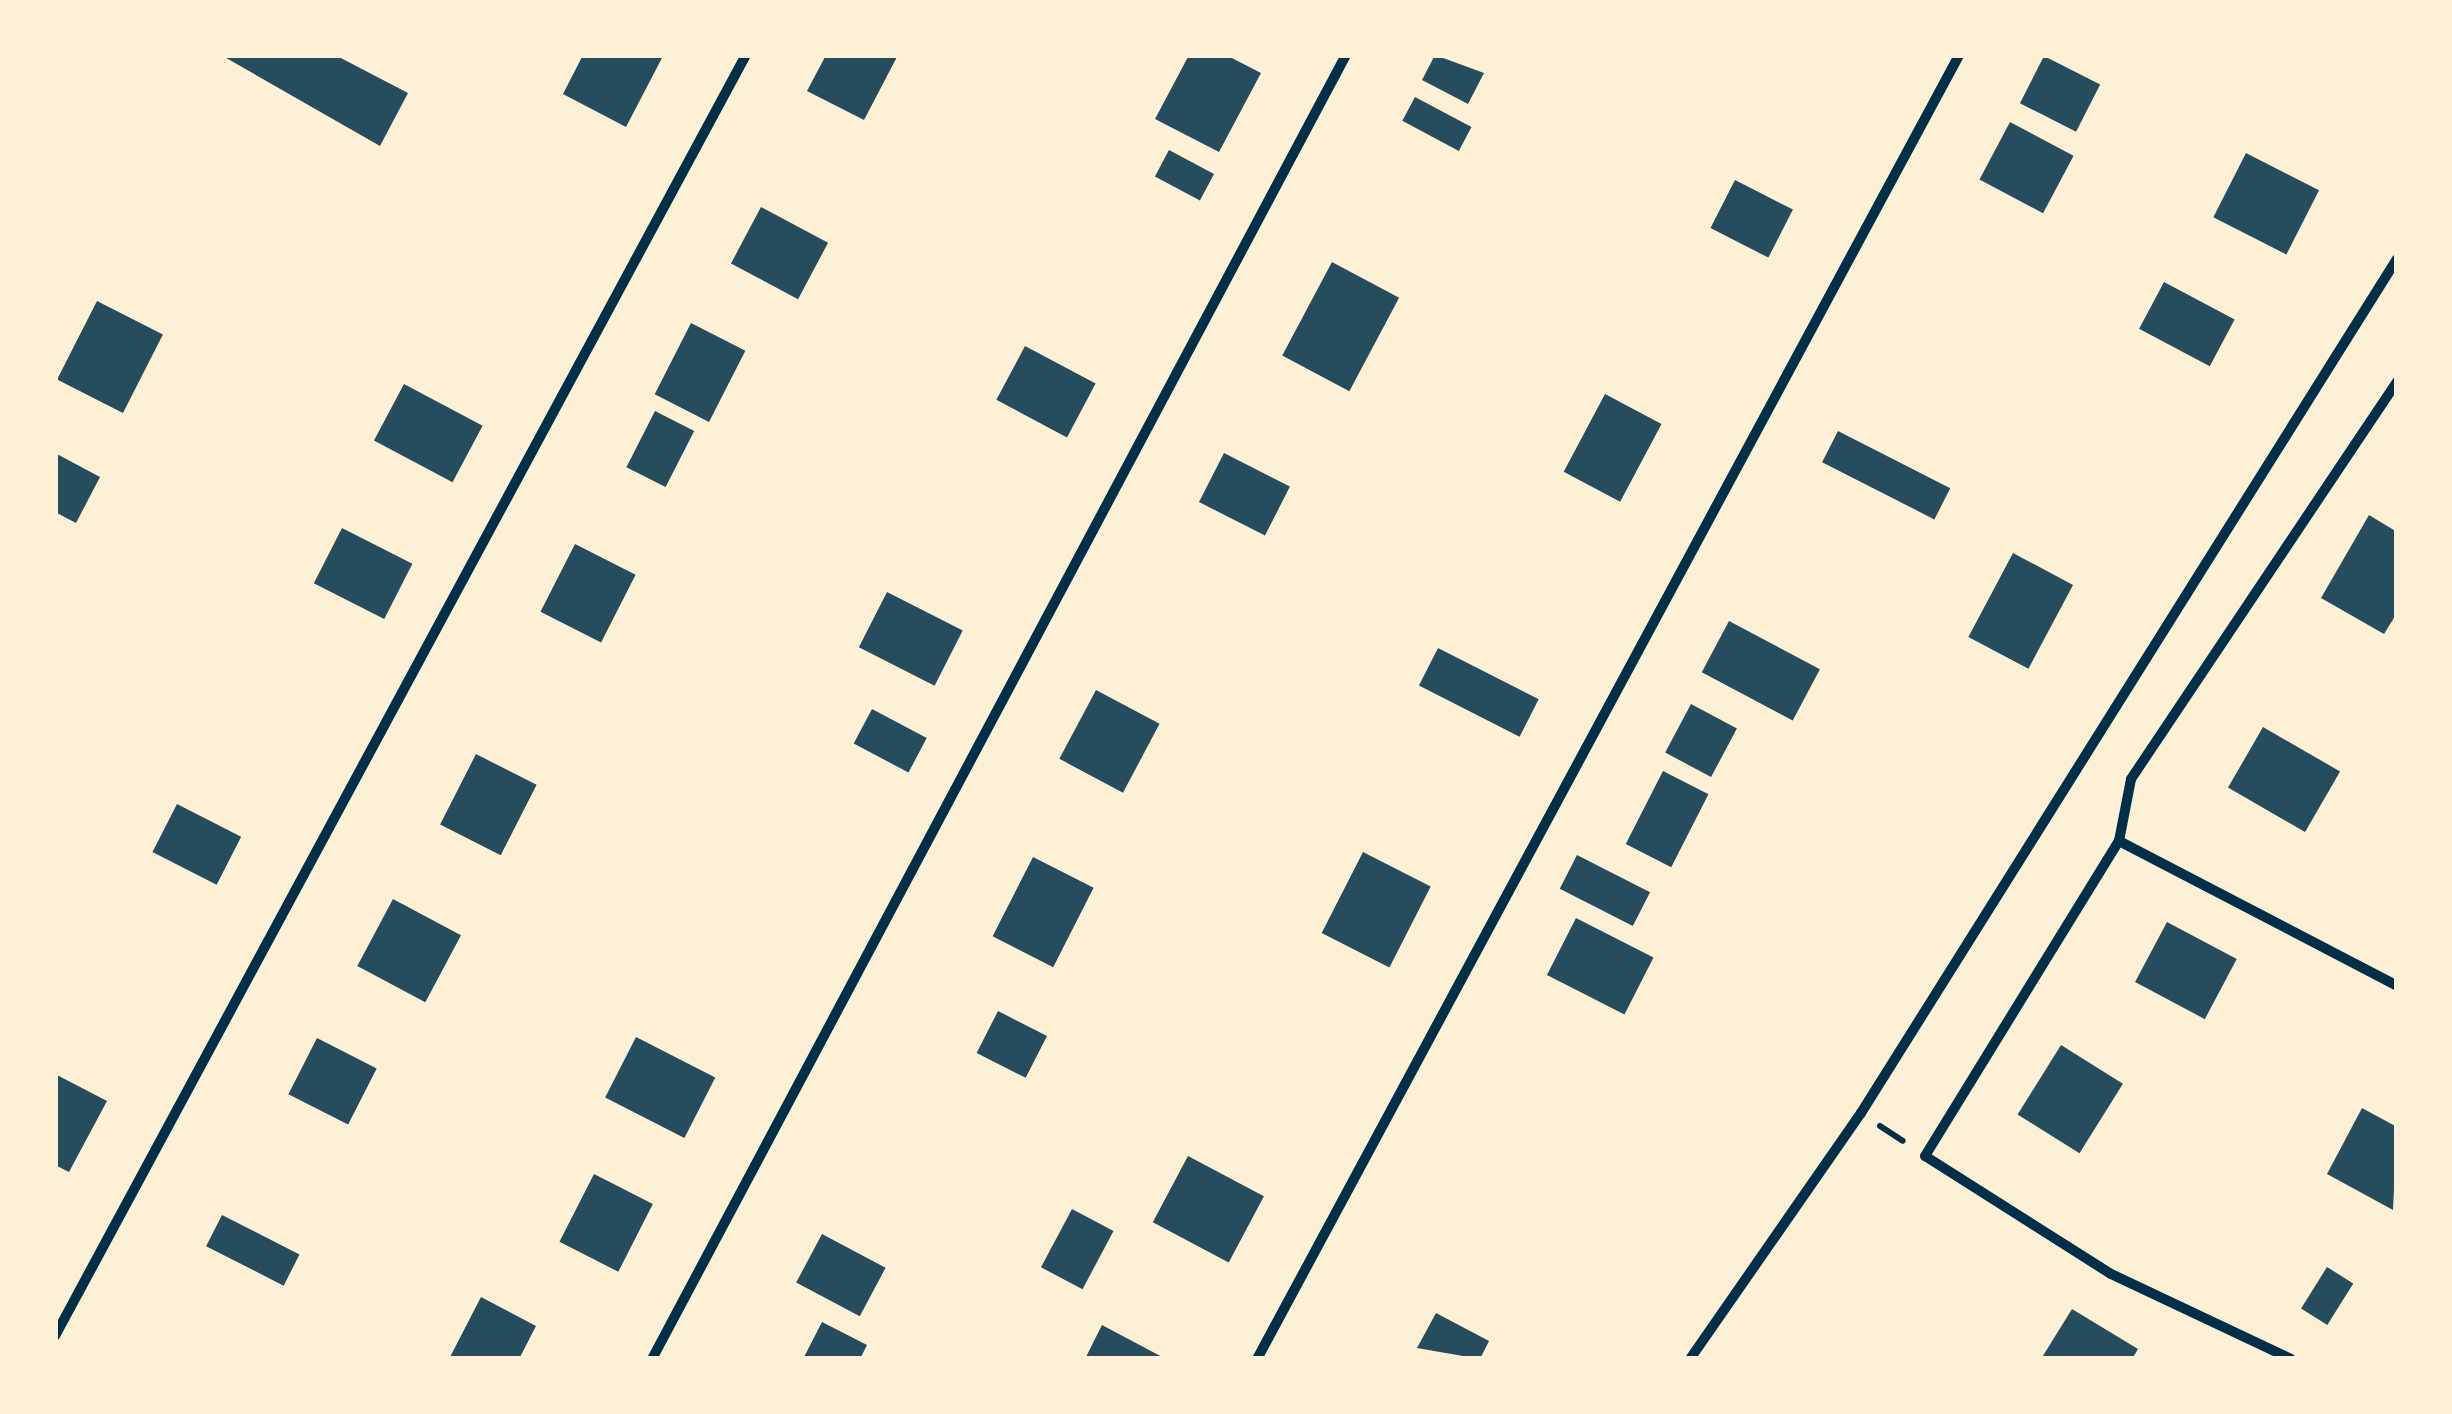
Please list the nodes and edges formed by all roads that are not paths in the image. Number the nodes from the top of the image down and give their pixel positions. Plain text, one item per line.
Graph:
1 (746, 55) edge
2 (1346, 55) edge
3 (1958, 55) edge
4 (2397, 259) edge
5 (2397, 381) edge
6 (2119, 841) junction
7 (2397, 986) edge
8 (55, 1336) edge
9 (652, 1359) edge
10 (1257, 1359) edge
11 (1690, 1359) edge
12 (2291, 1359) edge

1 - 8 street
2 - 9 street
3 - 10 street
4 - 11 street
5 - 6 street
6 - 7 street
6 - 12 street

